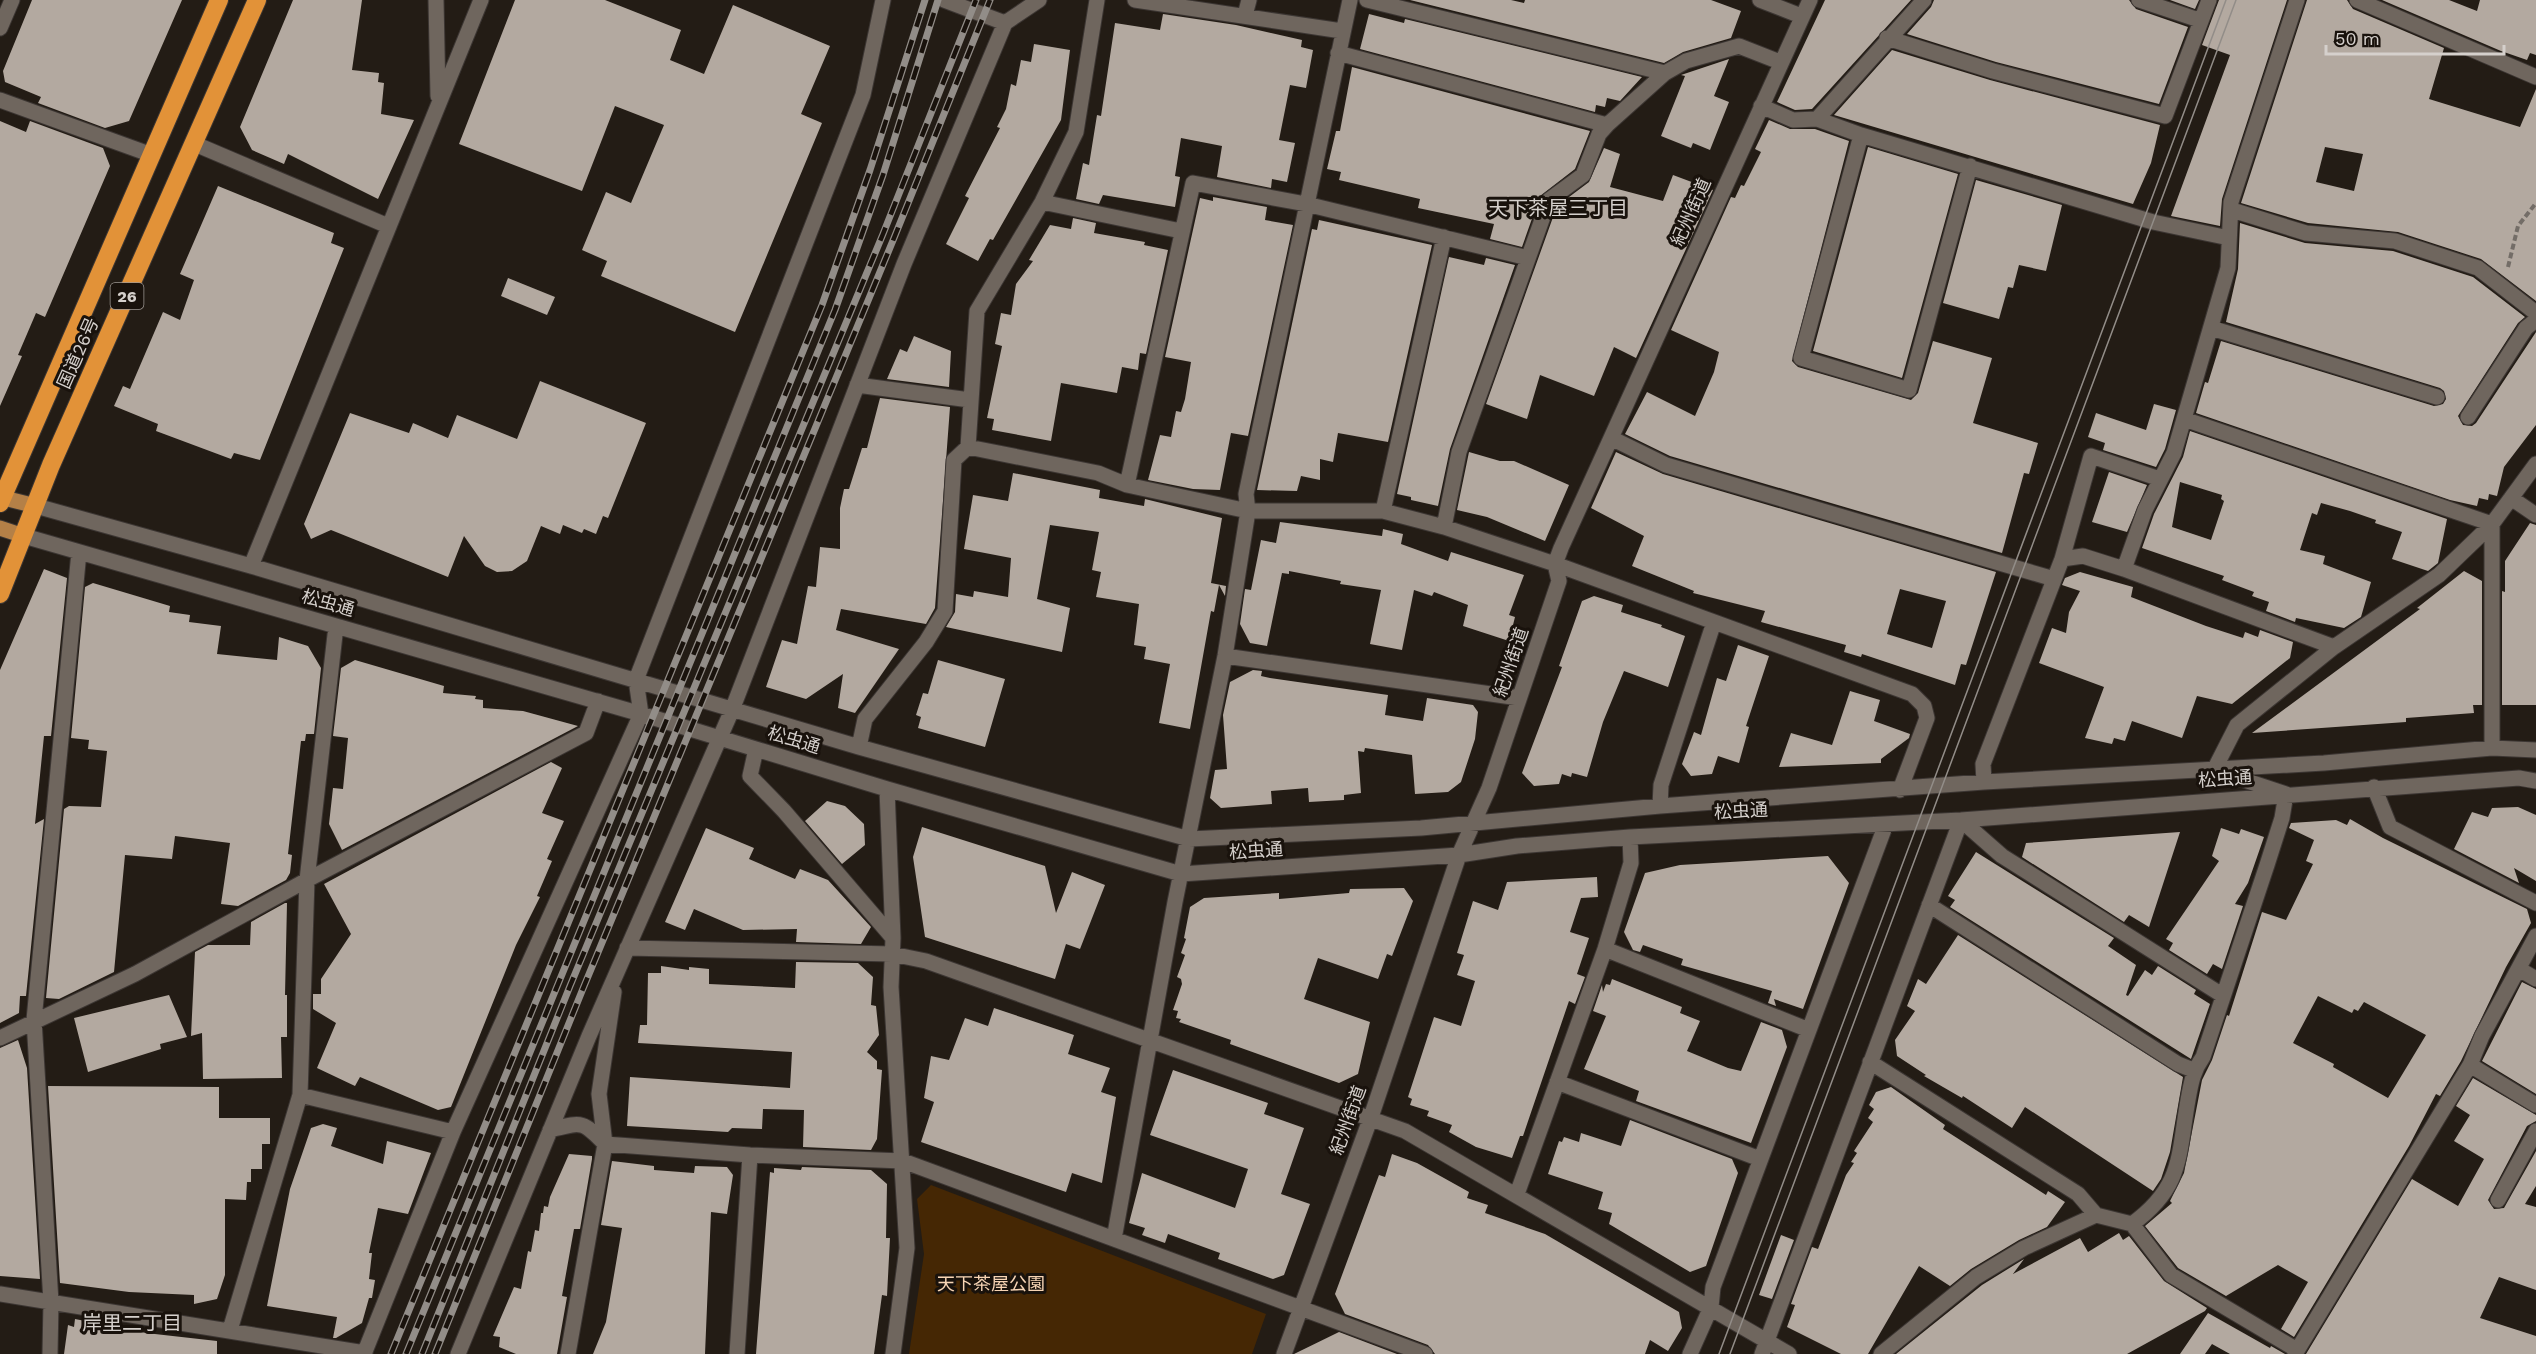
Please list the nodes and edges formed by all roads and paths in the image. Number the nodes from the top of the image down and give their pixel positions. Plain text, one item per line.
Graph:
1 (12, 0) edge
2 (219, 0) edge
3 (257, 0) edge
4 (436, 0) edge
5 (481, 0) edge
6 (883, 0) edge
7 (944, 0) edge
8 (1039, 0) edge
9 (1097, 0) edge
10 (1136, 0) edge
11 (1249, 0) edge
12 (1350, 0) edge
13 (1367, 0) edge
14 (1760, 0) edge
15 (1810, 0) edge
16 (1924, 0) edge
17 (2139, 0) edge
18 (2209, 0) edge
19 (2297, 0) edge
20 (2357, 0) edge
21 (1245, 15) junction
22 (1801, 16) junction
23 (2199, 20) junction
24 (1005, 23) junction
25 (0, 28) edge
26 (1342, 31) junction
27 (1887, 38) junction
28 (1338, 53) junction
29 (1780, 62) junction
30 (1665, 73) junction
31 (2536, 77) edge
32 (0, 100) edge
33 (438, 102) junction
34 (1761, 106) junction
35 (1817, 119) junction
36 (1607, 125) junction
37 (1861, 135) junction
38 (195, 144) junction
39 (152, 155) junction
40 (1970, 166) junction
41 (1042, 202) junction
42 (2536, 203) edge
43 (1306, 204) junction
44 (2232, 210) junction
45 (388, 226) junction
46 (1181, 231) junction
47 (1444, 237) junction
48 (2229, 238) junction
49 (1528, 258) junction
50 (2504, 286) junction
51 (2536, 313) edge
52 (2536, 320) edge
53 (2211, 328) junction
54 (857, 385) junction
55 (2437, 397) dead end
56 (970, 400) junction
57 (2468, 417) dead end
58 (2184, 419) junction
59 (1611, 438) junction
60 (968, 447) junction
61 (2536, 464) edge
62 (2160, 479) junction
63 (1127, 485) junction
64 (2511, 498) junction
65 (1, 499) edge
66 (36, 506) junction
67 (1248, 511) junction
68 (1383, 512) junction
69 (2536, 515) edge
70 (2493, 524) junction
71 (1444, 527) junction
72 (0, 528) edge
73 (24, 536) junction
74 (79, 552) junction
75 (2062, 559) junction
76 (1556, 564) junction
77 (251, 566) junction
78 (2124, 569) junction
79 (2054, 579) junction
80 (0, 594) edge
81 (1714, 622) junction
82 (336, 626) junction
83 (2334, 647) junction
84 (1225, 656) junction
85 (636, 680) junction
86 (1519, 698) junction
87 (598, 701) junction
88 (732, 710) junction
89 (641, 714) junction
90 (718, 737) junction
91 (859, 747) junction
92 (2492, 748) junction
93 (756, 749) junction
94 (2536, 750) edge
95 (2214, 770) junction
96 (2536, 780) edge
97 (1984, 782) junction
98 (2374, 787) junction
99 (887, 789) junction
100 (1900, 790) junction
101 (2286, 794) junction
102 (1660, 806) junction
103 (1961, 820) junction
104 (1475, 821) junction
105 (1886, 824) junction
106 (1630, 837) junction
107 (1189, 839) junction
108 (1459, 855) junction
109 (1181, 874) junction
110 (307, 880) junction
111 (2536, 903) edge
112 (1929, 906) junction
113 (2536, 936) edge
114 (893, 938) junction
115 (627, 948) junction
116 (1605, 949) junction
117 (892, 954) junction
118 (2519, 969) junction
119 (617, 971) junction
120 (2536, 979) edge
121 (2222, 995) junction
122 (34, 1020) junction
123 (1809, 1030) junction
124 (0, 1038) edge
125 (1150, 1038) junction
126 (1870, 1062) junction
127 (2470, 1065) junction
128 (2193, 1070) junction
129 (1557, 1082) junction
130 (300, 1095) junction
131 (2536, 1105) edge
132 (1371, 1117) junction
133 (550, 1130) junction
134 (2536, 1131) edge
135 (453, 1132) junction
136 (605, 1144) junction
137 (750, 1155) junction
138 (1760, 1160) junction
139 (903, 1161) junction
140 (1517, 1194) junction
141 (2498, 1200) dead end
142 (2096, 1215) junction
143 (2132, 1224) junction
144 (1114, 1239) junction
145 (0, 1294) edge
146 (51, 1302) junction
147 (1301, 1306) junction
148 (1711, 1307) junction
149 (230, 1330) junction
150 (1764, 1347) edge
151 (464, 1352) edge
152 (2296, 1352) edge
153 (364, 1353) edge
154 (50, 1354) edge
155 (568, 1354) edge
156 (737, 1354) edge
157 (893, 1354) edge
158 (1284, 1354) edge
159 (1425, 1354) edge
160 (1690, 1354) edge
161 (1789, 1354) edge
162 (1881, 1354) edge

1 - 25 street
2 - 39 highway, 国道26号 / 26
3 - 38 highway, 国道26号 / 26
4 - 33 street
5 - 33 street
6 - 85 street
7 - 24 street
8 - 24 street
9 - 41 street
10 - 21 street
11 - 21 street
12 - 26 street
13 - 30 street
14 - 22 street
15 - 22 street, 紀州街道
16 - 27 street
17 - 23 street
18 - 23 street
19 - 44 street
20 - 31 street
21 - 26 street
22 - 29 street, 紀州街道
23 - 27 street
24 - 54 street
26 - 28 street
27 - 35 street
28 - 36 street
28 - 43 street
29 - 30 street
29 - 34 street, 紀州街道
30 - 36 street
32 - 39 street
33 - 45 street
34 - 35 street
34 - 59 street, 紀州街道
35 - 37 street
36 - 49 street
37 - 40 street
37 - 40 street
38 - 45 street
38 - 66 highway, 国道26号 / 26
39 - 65 highway, 国道26号 / 26
40 - 48 street
41 - 46 street
41 - 56 street
42 - 50 path
43 - 46 street
43 - 47 street
43 - 67 street
44 - 48 street
44 - 50 street
45 - 77 street
46 - 63 street
47 - 49 street
47 - 68 street
48 - 53 street
49 - 71 street
50 - 51 street
52 - 57 street
53 - 55 street
53 - 58 street
54 - 56 street
54 - 88 street
56 - 60 street
58 - 62 street
58 - 70 street
59 - 76 street, 紀州街道
59 - 79 street
60 - 63 street
60 - 91 street
61 - 64 street
62 - 75 street
62 - 78 street
63 - 67 street
64 - 69 street
64 - 70 street
65 - 66 main road
66 - 73 highway, 国道26号 / 26
66 - 77 street, 松虫通
67 - 68 street
67 - 84 street
68 - 71 street
70 - 83 street
70 - 92 street
71 - 76 street
72 - 73 main road
73 - 74 street, 松虫通
73 - 80 highway, 国道26号 / 26
74 - 82 street, 松虫通
74 - 122 street
75 - 78 street
75 - 79 street
76 - 81 street
76 - 86 street, 紀州街道
77 - 85 street, 松虫通
78 - 83 street
79 - 97 street
81 - 100 street
81 - 102 street
82 - 87 street, 松虫通
82 - 110 street
83 - 95 street
84 - 86 street
84 - 107 street
85 - 88 street, 松虫通
85 - 89 street
86 - 104 street, 紀州街道
87 - 89 street, 松虫通
87 - 110 street
88 - 90 street
88 - 91 street, 松虫通
89 - 90 street, 松虫通
89 - 135 street
90 - 93 street, 松虫通
90 - 115 street
91 - 107 street, 松虫通
92 - 94 street, 松虫通
92 - 95 street, 松虫通
93 - 99 street, 松虫通
93 - 114 street
95 - 97 street, 松虫通
95 - 101 street
96 - 98 street, 松虫通
97 - 100 street, 松虫通
98 - 101 street, 松虫通
98 - 111 street
99 - 109 street, 松虫通
99 - 114 street
100 - 102 street, 松虫通
101 - 103 street, 松虫通
101 - 121 street
102 - 104 street, 松虫通
103 - 105 street, 松虫通
103 - 112 street
103 - 121 street
104 - 107 street, 松虫通
104 - 108 street, 紀州街道
105 - 106 street, 松虫通
105 - 123 street
106 - 108 street, 松虫通
106 - 116 street
107 - 109 street
108 - 109 street, 松虫通
108 - 132 street, 紀州街道
109 - 125 street
110 - 122 street
110 - 130 street
112 - 126 street
112 - 128 street
113 - 118 street
114 - 117 street
115 - 117 street
115 - 119 street
116 - 123 street
116 - 129 street
117 - 125 street
117 - 139 street
118 - 120 street
118 - 127 street
119 - 133 street
119 - 136 street
121 - 128 street
122 - 124 street
122 - 146 street
123 - 138 street
125 - 132 street
125 - 144 street
126 - 142 street
126 - 150 street
127 - 131 street
127 - 152 street
128 - 143 street
129 - 138 street
129 - 140 street
130 - 135 street
130 - 149 street
132 - 140 street
132 - 147 street, 紀州街道
133 - 136 street
133 - 151 street
134 - 141 street
135 - 153 street
136 - 137 street
136 - 155 street
137 - 139 street
137 - 156 street
138 - 148 street
139 - 144 street
139 - 157 street
140 - 148 street
142 - 143 street
142 - 162 street
143 - 152 street
144 - 147 street
145 - 146 street
146 - 149 street
146 - 154 street
147 - 158 street, 紀州街道
147 - 159 street
148 - 150 street
148 - 160 street
149 - 153 street
150 - 161 street

